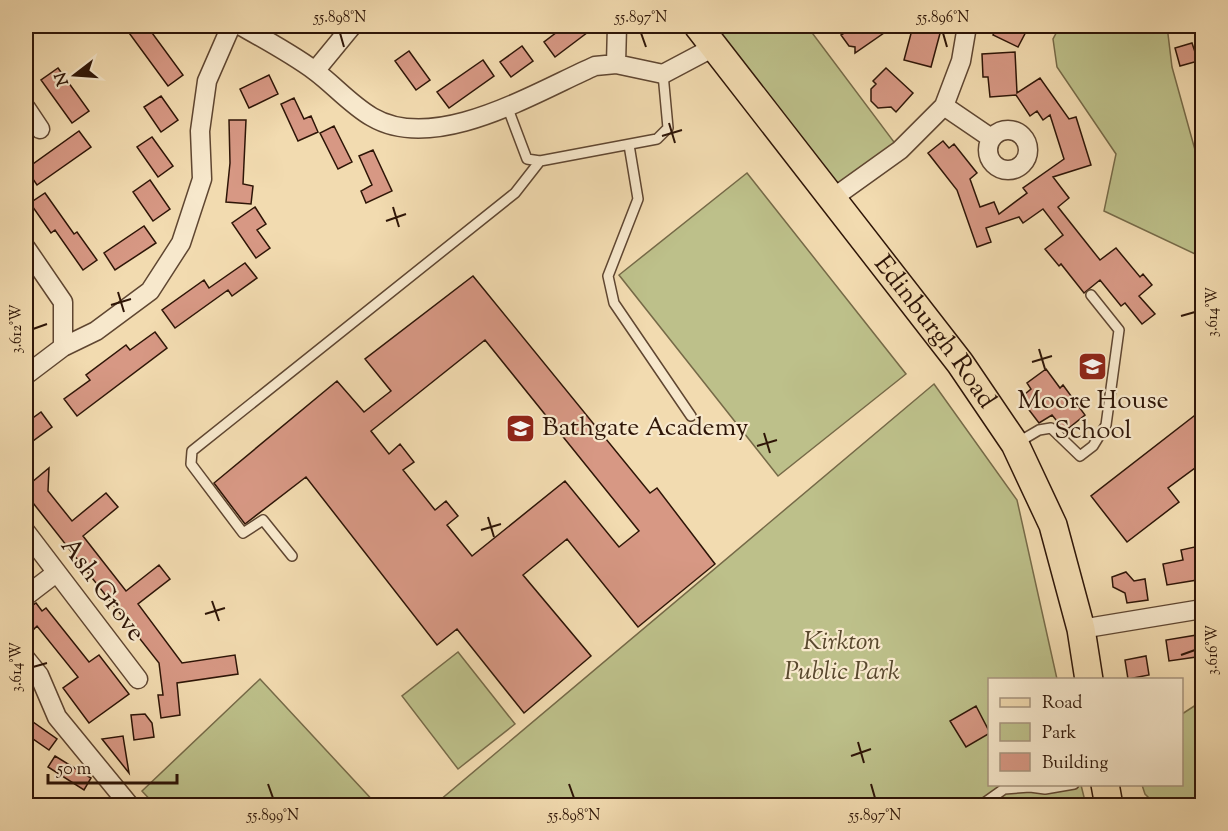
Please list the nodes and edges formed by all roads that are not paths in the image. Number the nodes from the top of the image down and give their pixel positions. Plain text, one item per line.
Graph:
1 (231, 26) edge
2 (241, 26) edge
3 (352, 26) edge
4 (617, 26) edge
5 (698, 26) edge
6 (967, 26) edge
7 (714, 47) junction
8 (616, 64) junction
9 (315, 71) junction
10 (663, 74) junction
11 (507, 105) junction
12 (944, 106) junction
13 (991, 138) dead end
14 (629, 145) junction
15 (540, 161) junction
16 (833, 198) junction
17 (26, 248) edge
18 (1091, 294) dead end
19 (63, 347) junction
20 (26, 375) edge
21 (692, 416) dead end
22 (1015, 444) junction
23 (26, 532) edge
24 (292, 556) dead end
25 (56, 573) junction
26 (26, 596) edge
27 (1203, 609) edge
28 (1081, 629) junction
29 (26, 659) edge
30 (1089, 678) edge
31 (138, 679) dead end
32 (1030, 786) edge
33 (1062, 786) edge
34 (1105, 786) edge
35 (130, 806) edge
36 (980, 806) edge
37 (1109, 806) edge

1 - 19 street
2 - 9 street
3 - 9 street
4 - 8 street
5 - 7 main road, Edinburgh Road
6 - 12 street
7 - 10 street
7 - 16 main road, Edinburgh Road
8 - 10 street
8 - 11 street
9 - 11 street
10 - 14 lane
11 - 15 lane
12 - 13 street
12 - 16 street
14 - 15 lane
14 - 21 lane
15 - 24 lane
16 - 22 main road, Edinburgh Road
17 - 19 street
18 - 22 lane
19 - 20 street
22 - 28 main road, Edinburgh Road
23 - 25 street, Ash Grove
25 - 26 street
25 - 31 street, Ash Grove
27 - 28 street
28 - 30 main road, Edinburgh Road
29 - 35 street
32 - 33 lane
32 - 36 lane
34 - 37 main road

